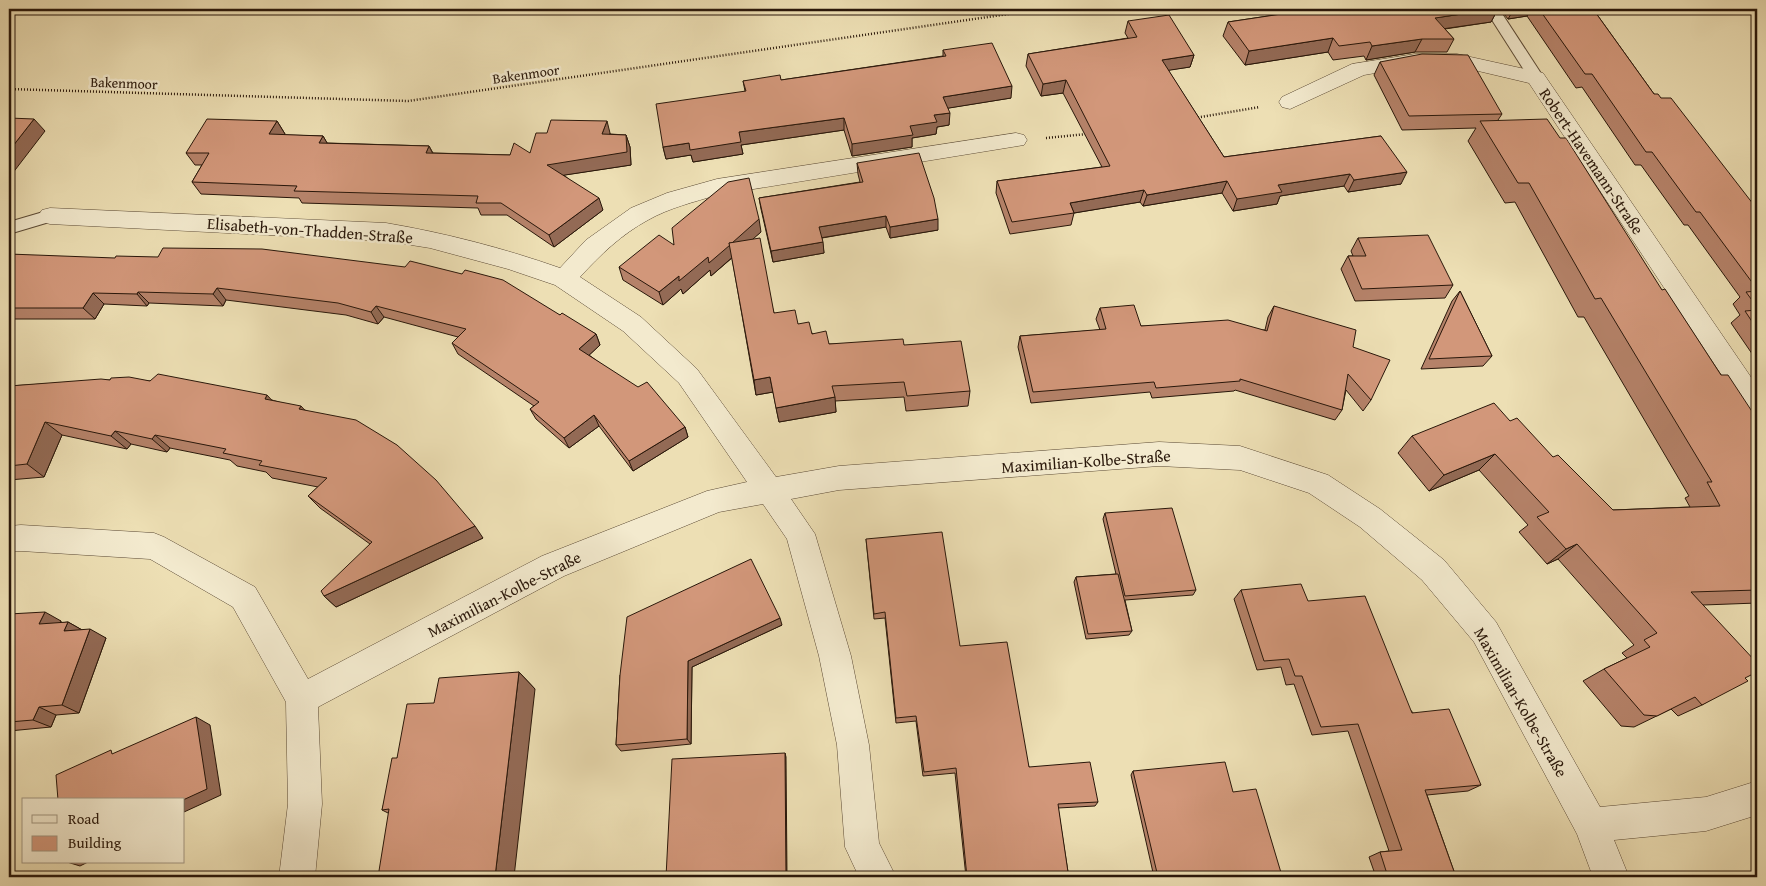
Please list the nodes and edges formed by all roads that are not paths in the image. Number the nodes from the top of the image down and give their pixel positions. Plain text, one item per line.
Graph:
1 (1492, 9) edge
2 (1536, 78) junction
3 (1290, 102) road end
4 (1016, 140) road end
5 (50, 216) joint
6 (9, 228) edge
7 (564, 279) junction
8 (1757, 407) edge
9 (770, 492) junction
10 (9, 539) edge
11 (302, 699) junction
12 (1757, 798) edge
13 (1590, 825) junction
14 (297, 877) edge
15 (878, 877) edge
16 (1611, 877) edge

1 - 2 lane
2 - 3 street, Robert-Havemann-Straße
2 - 8 street, Robert-Havemann-Straße
4 - 7 street
5 - 6 lane
5 - 7 street, Elisabeth-von-Thadden-Straße
7 - 9 street, Elisabeth-von-Thadden-Straße
9 - 11 street, Maximilian-Kolbe-Straße
9 - 13 street, Maximilian-Kolbe-Straße
9 - 15 street
10 - 11 street
11 - 14 street
12 - 13 street
13 - 16 street, Maximilian-Kolbe-Straße

